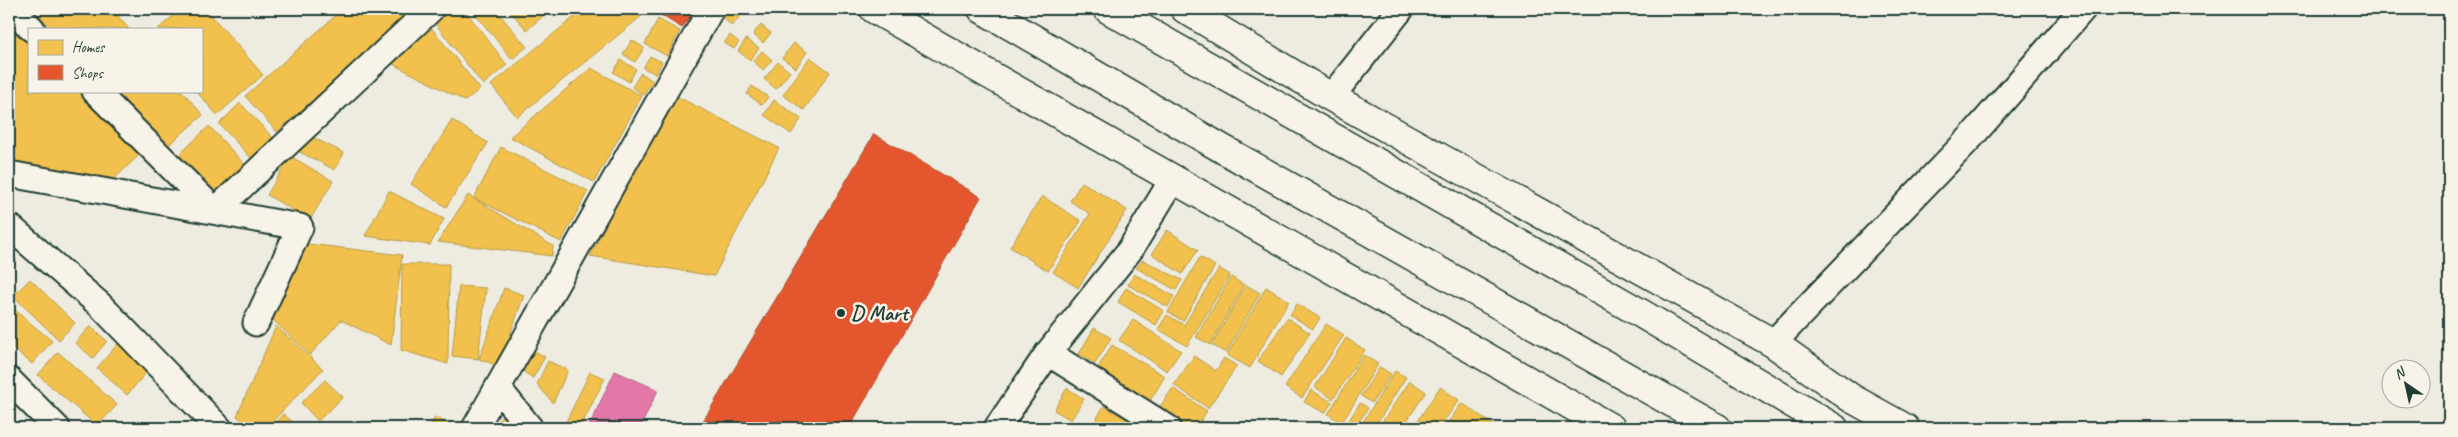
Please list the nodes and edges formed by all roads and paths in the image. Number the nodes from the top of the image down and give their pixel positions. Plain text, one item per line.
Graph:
1 (12, 9) edge
2 (431, 9) edge
3 (711, 9) edge
4 (874, 9) edge
5 (982, 9) edge
6 (1108, 9) edge
7 (1185, 9) edge
8 (1401, 9) edge
9 (2083, 9) edge
10 (31, 28) edge
11 (96, 92) edge
12 (1332, 98) junction
13 (9, 174) edge
14 (1173, 179) junction
15 (215, 211) junction
16 (9, 226) edge
17 (256, 323) dead end
18 (1773, 343) junction
19 (1048, 353) junction
20 (9, 380) edge
21 (498, 388) junction
22 (57, 428) edge
23 (219, 428) edge
24 (475, 428) edge
25 (530, 428) edge
26 (997, 428) edge
27 (1168, 428) edge
28 (1611, 428) edge
29 (1717, 428) edge
30 (1834, 428) edge
31 (1905, 428) edge

1 - 10 street
2 - 15 street
3 - 21 street
4 - 14 main road
5 - 29 main road
6 - 30 main road
7 - 12 main road
8 - 12 street
9 - 18 street
11 - 15 street
12 - 18 main road
13 - 15 street
14 - 19 street
14 - 28 main road
15 - 17 street
16 - 23 street
18 - 31 main road
19 - 26 street
19 - 27 street
20 - 22 street
21 - 24 street
21 - 25 street

